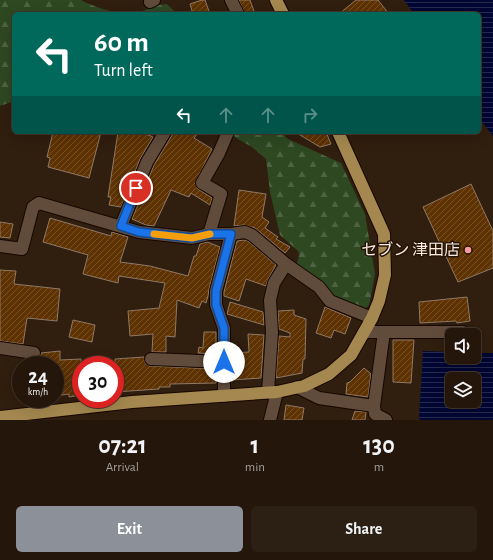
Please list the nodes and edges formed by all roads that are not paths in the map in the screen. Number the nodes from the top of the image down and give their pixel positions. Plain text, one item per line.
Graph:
1 (231, 0) edge
2 (276, 0) edge
3 (237, 12) edge
4 (281, 12) edge
5 (164, 134) edge
6 (227, 134) edge
7 (339, 134) edge
8 (121, 226) junction
9 (209, 234) junction
10 (231, 234) junction
11 (0, 246) edge
12 (286, 264) junction
13 (372, 318) junction
14 (364, 332) junction
15 (384, 332) junction
16 (445, 332) edge
17 (0, 348) edge
18 (34, 352) dead end
19 (151, 360) dead end
20 (224, 362) junction
21 (297, 387) junction
22 (272, 392) junction
23 (224, 396) junction
24 (374, 406) junction
25 (0, 417) edge
26 (32, 417) edge
27 (270, 420) edge
28 (386, 420) edge

1 - 3 street
2 - 4 main road
5 - 8 street
6 - 9 street
7 - 13 main road
8 - 9 street
8 - 11 street
9 - 10 street
10 - 12 street
10 - 20 street
12 - 13 street
12 - 22 street
13 - 14 main road
14 - 15 street
14 - 21 main road
15 - 16 street
15 - 24 street
17 - 18 street
19 - 20 street
20 - 23 street
21 - 22 main road
21 - 24 street
22 - 23 main road
22 - 27 street
23 - 26 main road
24 - 28 street
25 - 26 main road

